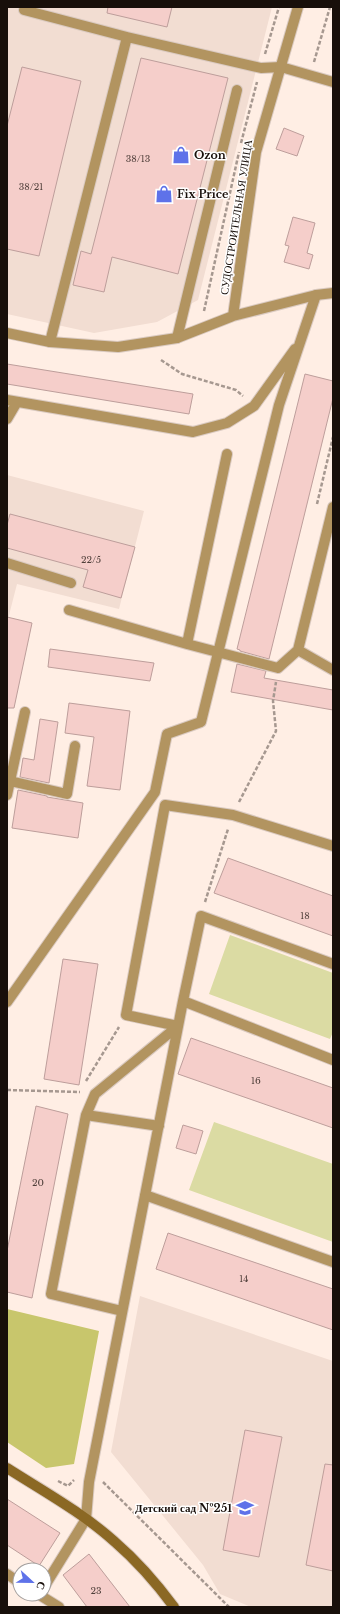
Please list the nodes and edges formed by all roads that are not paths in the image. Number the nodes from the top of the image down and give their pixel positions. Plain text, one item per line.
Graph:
1 (298, 7) edge
2 (24, 10) dead end
3 (127, 37) junction
4 (281, 67) junction
5 (333, 82) edge
6 (237, 90) dead end
7 (333, 294) edge
8 (316, 295) junction
9 (233, 316) junction
10 (7, 333) edge
11 (177, 338) junction
12 (301, 341) junction
13 (50, 342) junction
14 (12, 401) edge
15 (7, 419) edge
16 (227, 454) dead end
17 (333, 507) edge
18 (7, 564) edge
19 (71, 583) dead end
20 (69, 610) dead end
21 (187, 644) junction
22 (298, 650) junction
23 (218, 652) junction
24 (333, 670) edge
25 (25, 712) dead end
26 (75, 746) dead end
27 (10, 781) junction
28 (7, 795) edge
29 (333, 846) edge
30 (333, 964) edge
31 (183, 1001) junction
32 (7, 1002) edge
33 (178, 1026) junction
34 (333, 1060) edge
35 (86, 1115) junction
36 (159, 1126) junction
37 (145, 1195) junction
38 (333, 1262) edge
39 (122, 1311) junction
40 (7, 1468) edge
41 (86, 1519) junction
42 (52, 1574) edge
43 (174, 1607) edge

1 - 4 street, СУДОСТРОИТЕЛЬНАЯ УЛИЦА
2 - 3 street
3 - 4 street
3 - 13 street
4 - 5 street
4 - 9 street, СУДОСТРОИТЕЛЬНАЯ УЛИЦА
6 - 11 street
7 - 8 street
8 - 9 street
8 - 12 street
9 - 11 street
10 - 13 street
11 - 13 street
12 - 14 street
12 - 23 street
14 - 15 street
16 - 21 street
17 - 22 street
18 - 19 street
20 - 21 street
21 - 23 street
22 - 23 street
22 - 24 street
23 - 32 street
25 - 27 street
26 - 27 street
27 - 28 street
29 - 33 street
30 - 31 street
31 - 33 street
31 - 34 street
33 - 35 street
33 - 36 street
35 - 36 street
35 - 39 street
36 - 37 street
37 - 38 street
37 - 39 street
39 - 41 street
40 - 41 main road
41 - 42 street
41 - 43 main road

